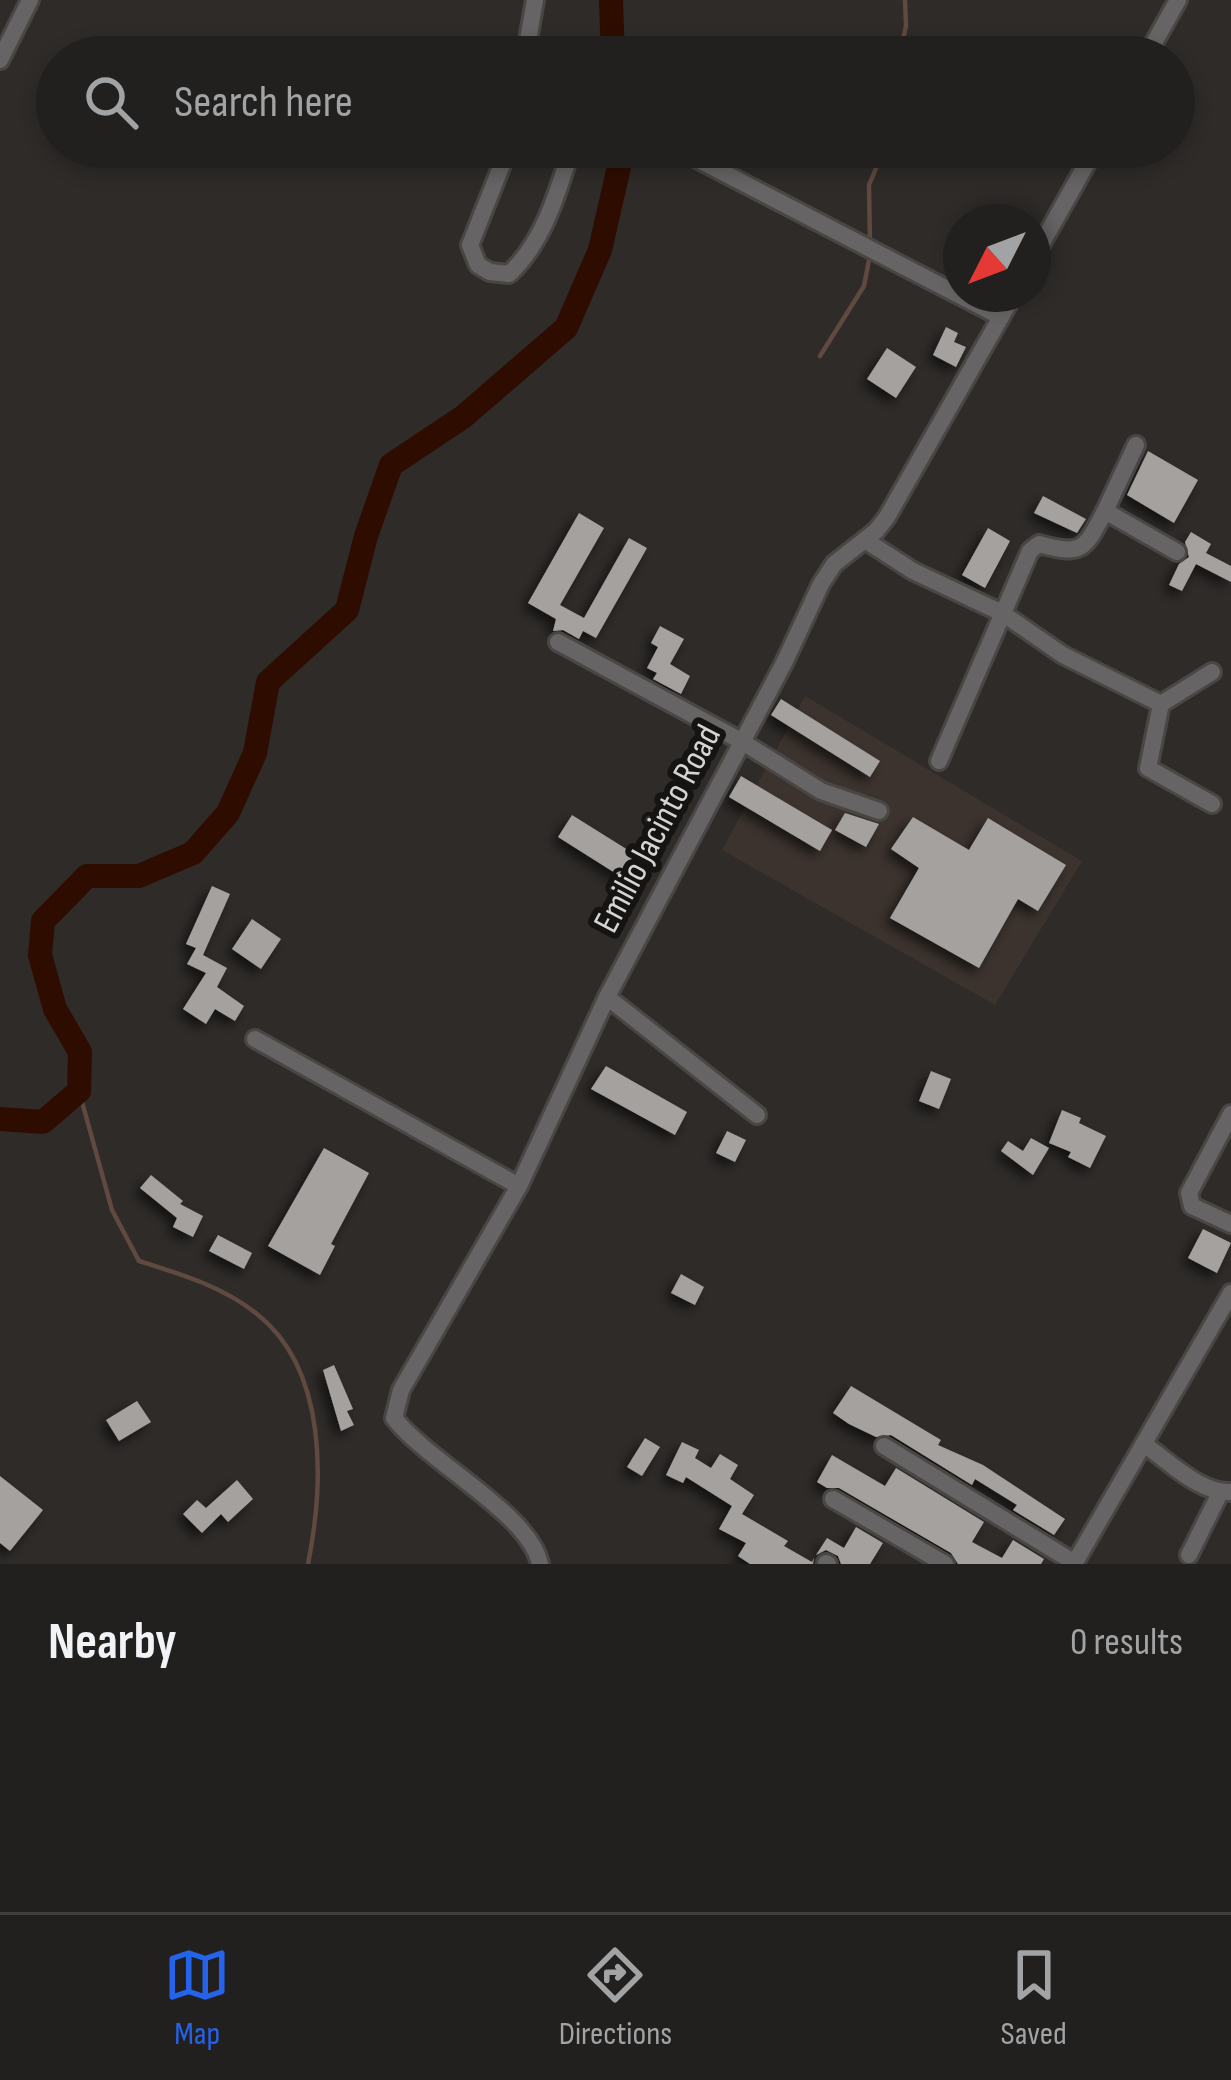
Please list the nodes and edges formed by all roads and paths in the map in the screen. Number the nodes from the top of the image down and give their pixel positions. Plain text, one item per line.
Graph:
1 (31, 0) edge
2 (535, 0) edge
3 (1178, 0) edge
4 (529, 36) edge
5 (1158, 36) edge
6 (0, 60) edge
7 (501, 168) edge
8 (565, 168) edge
9 (714, 168) edge
10 (1084, 168) edge
11 (1051, 227) edge
12 (1003, 312) edge
13 (1000, 317) junction
14 (1136, 445) dead end
15 (1105, 511) junction
16 (865, 540) junction
17 (1177, 552) dead end
18 (1002, 613) junction
19 (558, 642) dead end
20 (1212, 672) dead end
21 (1161, 704) junction
22 (741, 741) junction
23 (939, 761) dead end
24 (1212, 805) dead end
25 (879, 811) dead end
26 (607, 997) junction
27 (255, 1039) dead end
28 (1231, 1114) edge
29 (757, 1115) dead end
30 (519, 1186) junction
31 (1231, 1224) edge
32 (1231, 1293) edge
33 (1144, 1444) junction
34 (884, 1446) dead end
35 (1226, 1492) edge
36 (833, 1499) dead end
37 (1189, 1555) dead end
38 (1075, 1563) edge
39 (540, 1564) edge
40 (945, 1564) edge

1 - 6 street
2 - 4 street
3 - 5 street
7 - 8 street
9 - 13 street
10 - 11 street
12 - 13 street, Emilio Jacinto Road
13 - 16 street, Emilio Jacinto Road
14 - 15 street
15 - 17 street
15 - 18 street
16 - 18 street
16 - 22 street, Emilio Jacinto Road
18 - 21 street
18 - 23 street
19 - 22 street
20 - 21 street
21 - 24 street
22 - 25 street
22 - 26 street, Emilio Jacinto Road
26 - 29 street
26 - 30 street, Emilio Jacinto Road
27 - 30 street
28 - 31 street
30 - 39 street, Emilio Jacinto Road
32 - 33 street
33 - 35 street
33 - 38 street
34 - 38 street
35 - 37 street
36 - 40 street

